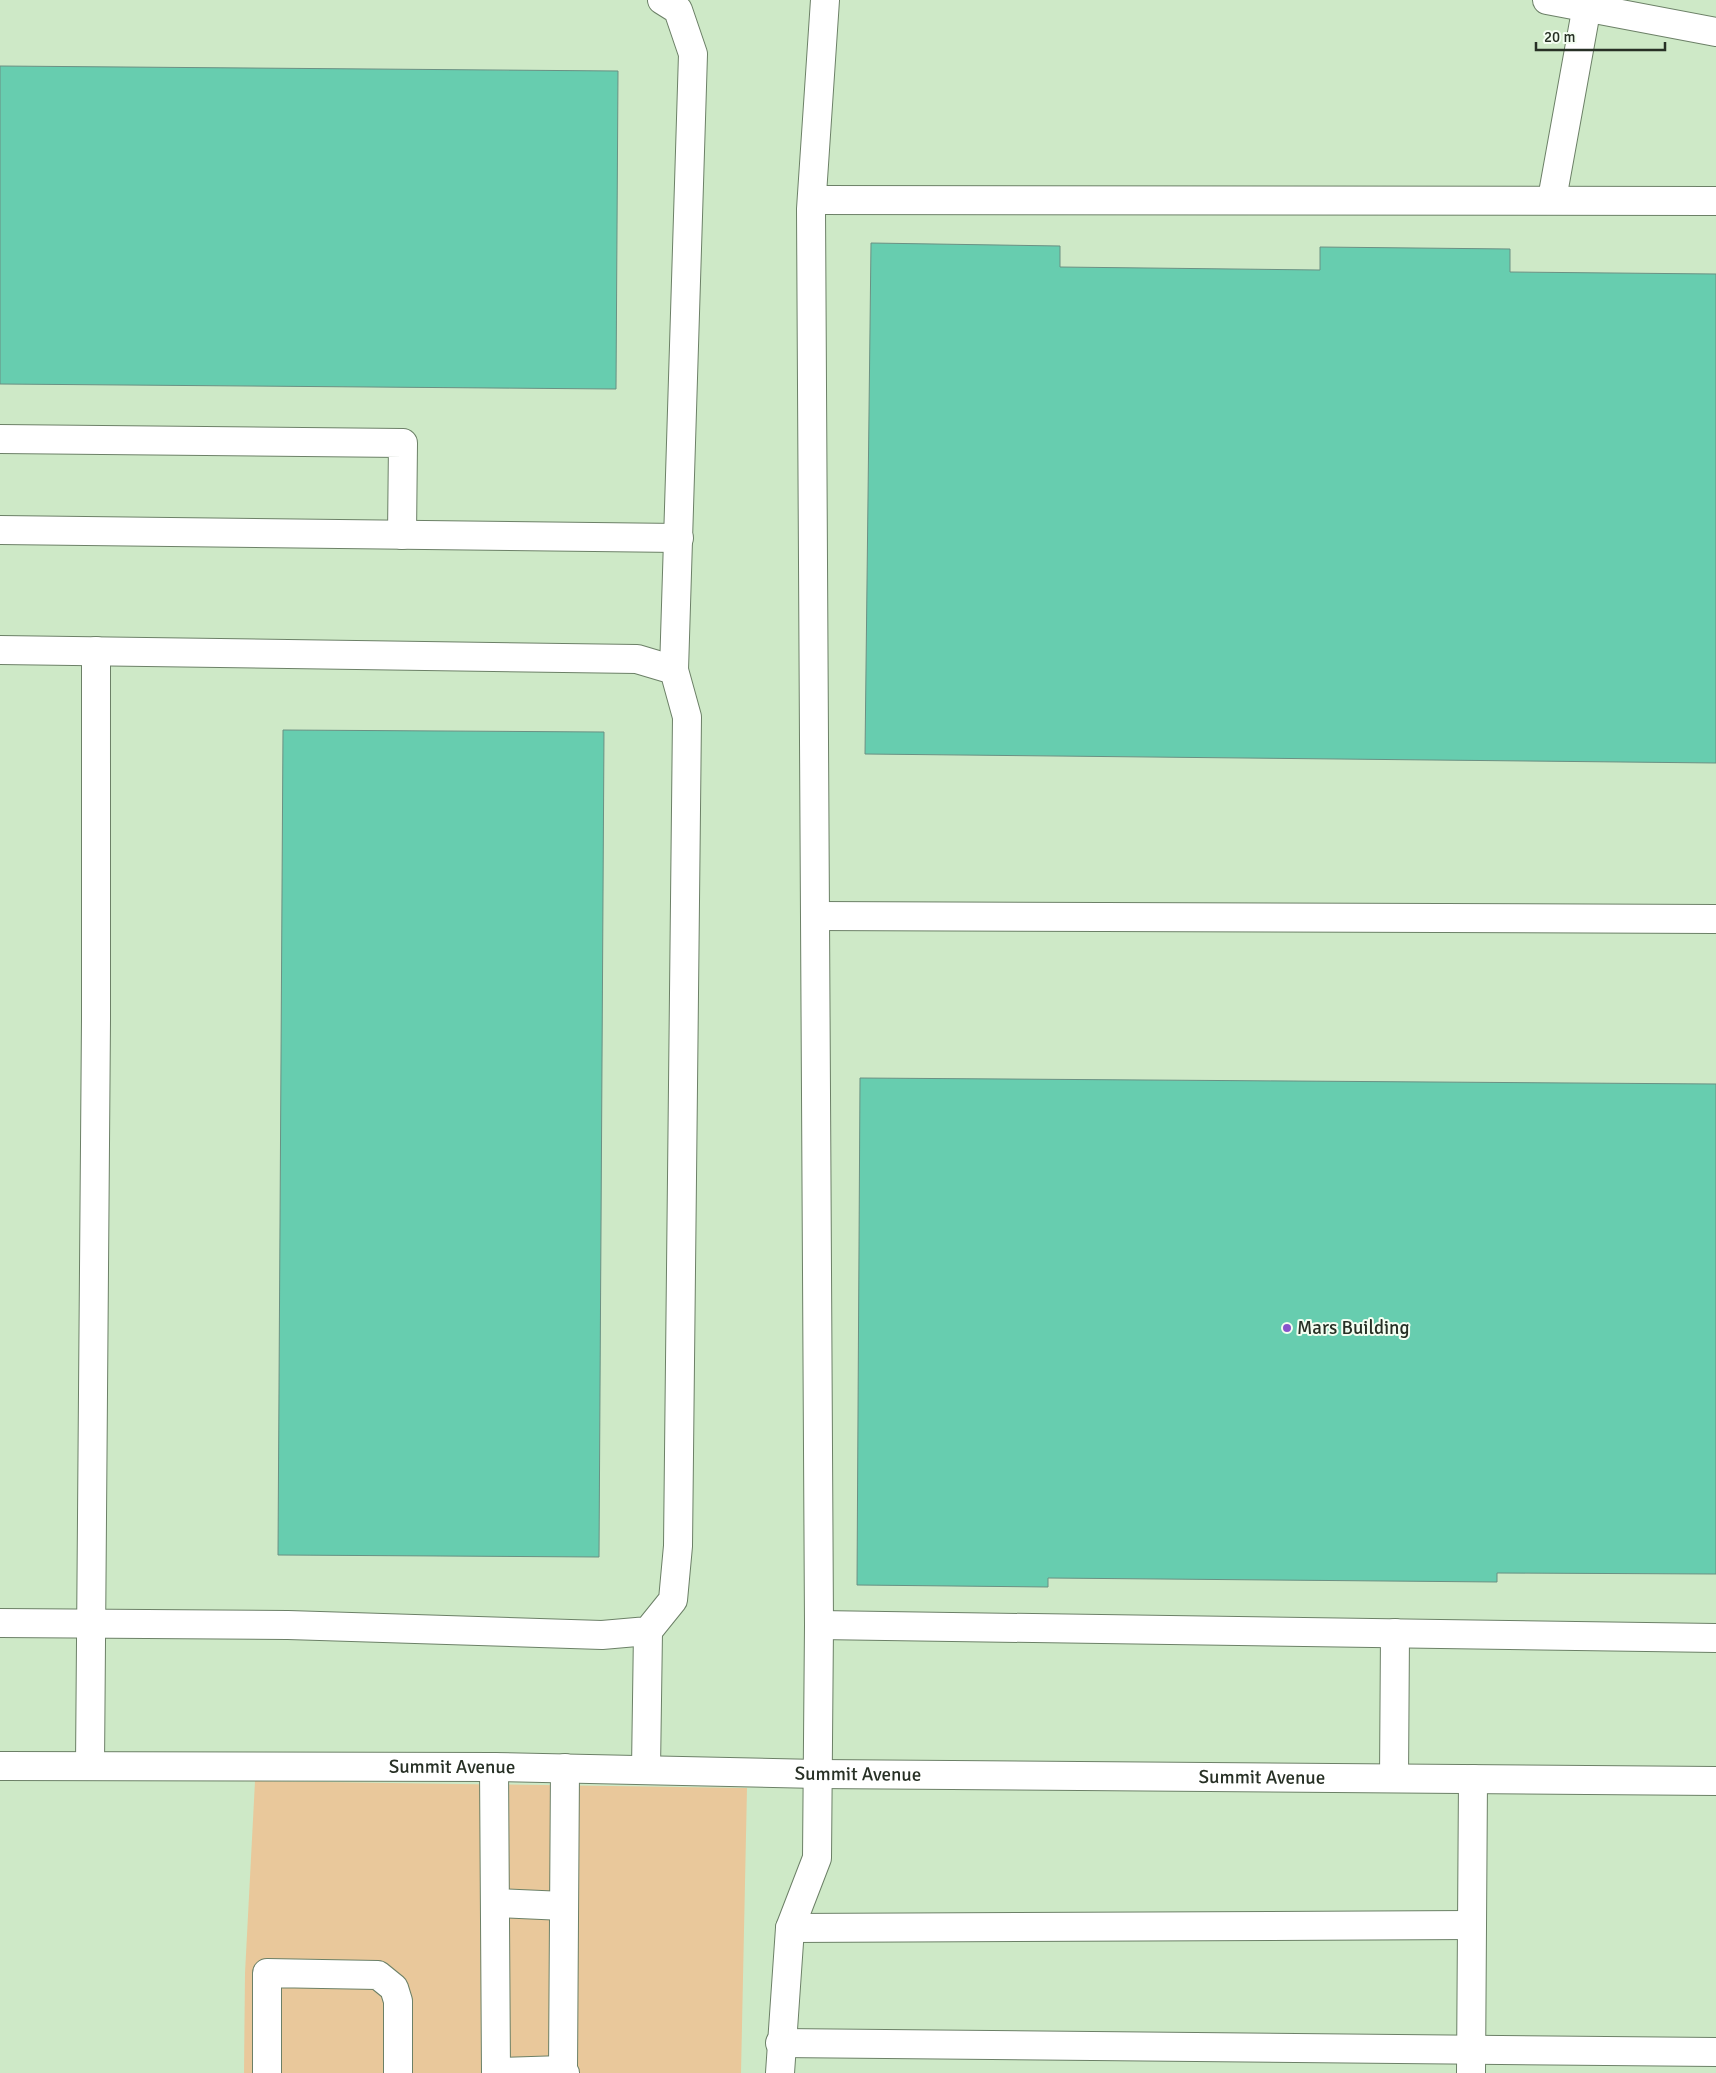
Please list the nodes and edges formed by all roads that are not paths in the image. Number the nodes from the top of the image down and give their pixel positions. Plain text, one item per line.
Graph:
1 (825, 0) edge
2 (1547, 0) edge
3 (664, 1) edge
4 (1587, 4) edge
5 (1716, 32) edge
6 (1552, 199) junction
7 (812, 200) junction
8 (1716, 201) edge
9 (0, 439) edge
10 (0, 530) edge
11 (402, 535) junction
12 (679, 538) junction
13 (0, 650) edge
14 (96, 651) junction
15 (674, 670) junction
16 (815, 916) junction
17 (1716, 918) edge
18 (0, 1622) edge
19 (91, 1623) junction
20 (819, 1625) junction
21 (648, 1631) junction
22 (1394, 1633) junction
23 (1716, 1638) edge
24 (0, 1766) edge
25 (90, 1766) junction
26 (494, 1767) junction
27 (565, 1768) junction
28 (646, 1769) junction
29 (818, 1774) junction
30 (1394, 1778) junction
31 (1473, 1779) junction
32 (1716, 1781) edge
33 (495, 1903) junction
34 (564, 1906) junction
35 (1472, 1925) junction
36 (790, 1928) junction
37 (780, 2043) junction
38 (1716, 2052) edge
39 (1471, 2061) edge
40 (496, 2072) edge
41 (564, 2072) edge
42 (267, 2073) edge
43 (398, 2073) edge
44 (780, 2073) edge

1 - 7 street
2 - 4 street
3 - 12 street
4 - 5 street
4 - 6 street
6 - 7 street
6 - 8 street
7 - 16 street
9 - 11 street
10 - 11 street
11 - 12 street
12 - 15 street
13 - 14 street
14 - 15 street
14 - 19 street
15 - 21 street
16 - 17 street
16 - 20 street
18 - 19 street
19 - 21 street
19 - 25 street
20 - 22 street
20 - 29 street
21 - 28 street
22 - 23 street
22 - 30 street
24 - 25 street, Summit Avenue
25 - 26 street, Summit Avenue
26 - 27 street, Summit Avenue
26 - 33 street
27 - 28 street, Summit Avenue
27 - 34 street
28 - 29 street, Summit Avenue
29 - 30 street, Summit Avenue
29 - 36 street
30 - 31 street, Summit Avenue
31 - 32 street, Summit Avenue
31 - 35 street
33 - 34 street
33 - 40 street
34 - 41 street
35 - 36 street
35 - 39 street
36 - 37 street
37 - 39 street
37 - 44 street
38 - 39 street
40 - 41 street
42 - 43 street

